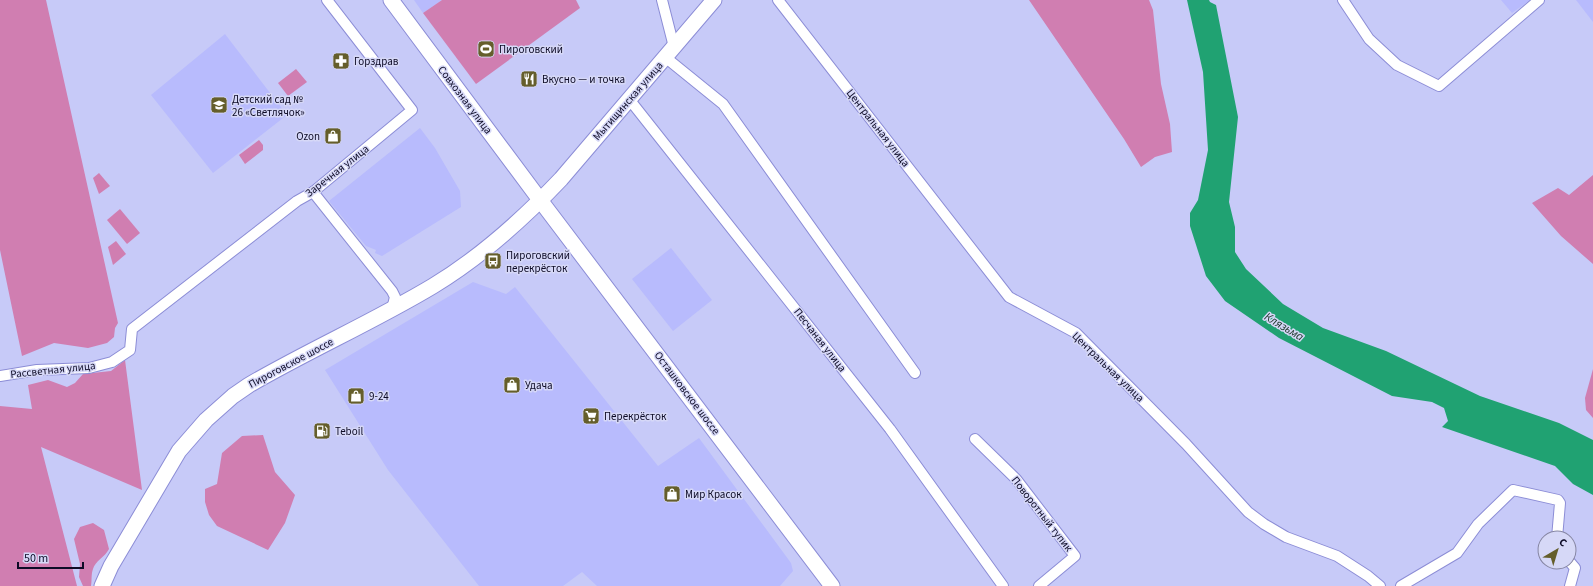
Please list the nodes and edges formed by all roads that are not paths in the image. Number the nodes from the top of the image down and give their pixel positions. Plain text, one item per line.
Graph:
1 (326, 0) edge
2 (391, 0) edge
3 (662, 0) edge
4 (714, 0) edge
5 (778, 0) edge
6 (1343, 0) edge
7 (1539, 0) edge
8 (670, 52) junction
9 (629, 99) junction
10 (313, 192) junction
11 (540, 200) junction
12 (392, 292) junction
13 (409, 299) junction
14 (392, 309) junction
15 (132, 329) joint
16 (915, 373) dead end
17 (0, 376) edge
18 (975, 439) dead end
19 (1558, 530) edge
20 (1574, 570) edge
21 (102, 586) edge
22 (832, 586) edge
23 (1003, 586) edge
24 (1039, 586) edge
25 (1380, 586) edge
26 (1401, 586) edge
27 (1570, 586) edge

1 - 10 street, Заречная улица
2 - 11 main road, Совхозная улица
3 - 8 street
4 - 8 main road, Мытищинская улица
5 - 25 street, Центральная улица
6 - 7 street
8 - 9 main road, Мытищинская улица
8 - 16 street
9 - 11 main road, Мытищинская улица
9 - 23 street, Песчаная улица
10 - 12 street
10 - 15 street, Заречная улица
11 - 13 main road, Пироговское шоссе
11 - 22 main road, Осташковское шоссе
12 - 13 street
12 - 14 street
13 - 14 main road, Пироговское шоссе
14 - 21 main road, Пироговское шоссе
15 - 17 street, Рассветная улица
18 - 24 street, Поворотный тупик
19 - 26 street
20 - 27 street

